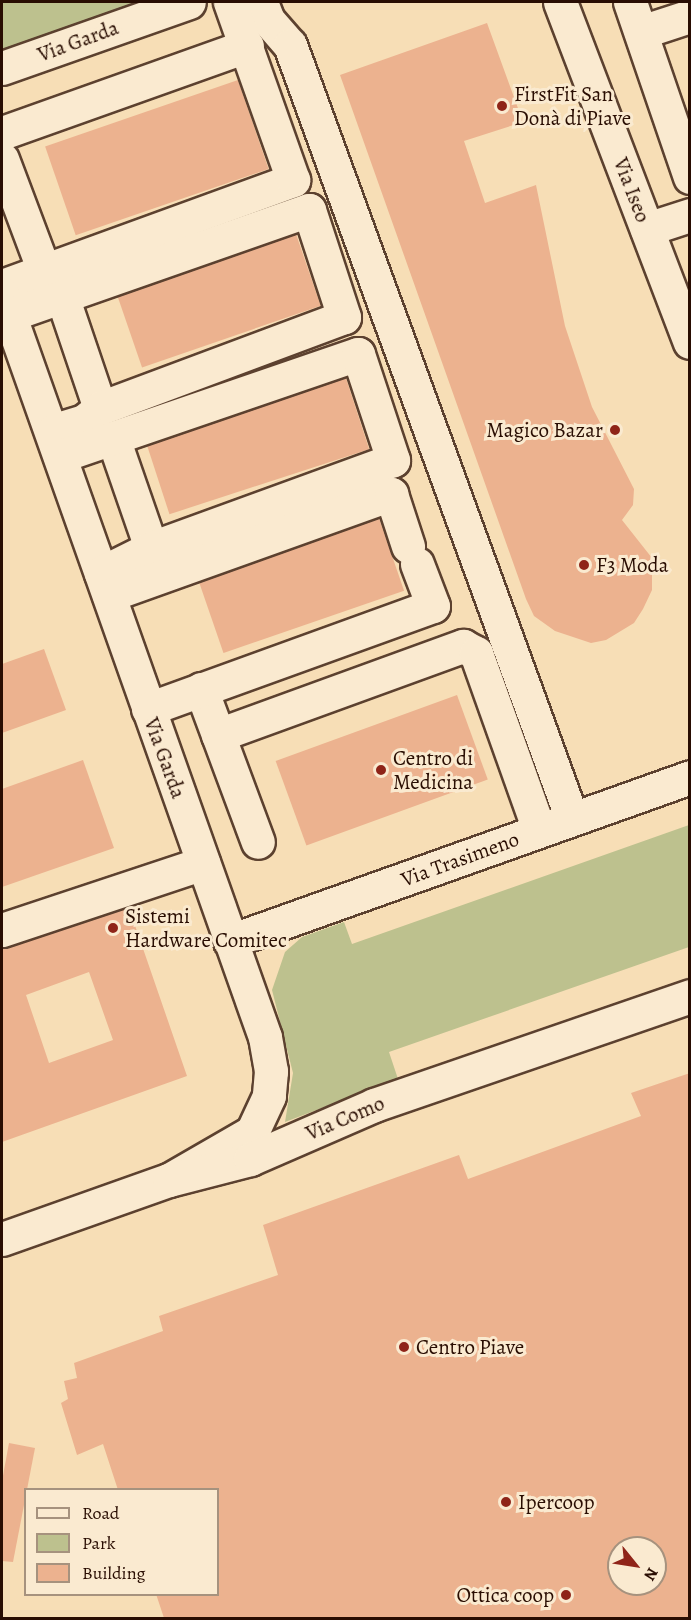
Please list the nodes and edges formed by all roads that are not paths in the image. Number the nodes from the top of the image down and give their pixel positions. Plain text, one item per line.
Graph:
1 (189, 2) edge
2 (230, 2) edge
3 (261, 2) edge
4 (560, 2) edge
5 (567, 2) edge
6 (630, 2) edge
7 (690, 15) edge
8 (641, 32) junction
9 (574, 39) junction
10 (247, 46) junction
11 (2, 68) edge
12 (2, 133) edge
13 (2, 159) edge
14 (690, 177) edge
15 (690, 215) edge
16 (647, 229) junction
17 (53, 284) junction
18 (4, 298) edge
19 (690, 342) edge
20 (100, 408) junction
21 (112, 438) junction
22 (57, 443) junction
23 (151, 548) junction
24 (105, 584) junction
25 (201, 689) junction
26 (148, 708) junction
27 (218, 735) junction
28 (690, 777) edge
29 (572, 819) junction
30 (539, 830) junction
31 (258, 842) dead end
32 (203, 863) junction
33 (2, 930) edge
34 (230, 940) junction
35 (690, 996) edge
36 (169, 1180) junction
37 (2, 1239) edge

1 - 11 street, Via Garda
2 - 10 street
3 - 29 street
4 - 9 street, Via Iseo
5 - 9 street, Via Iseo
6 - 8 street
7 - 8 street
8 - 14 street
9 - 16 street, Via Iseo
10 - 12 street
10 - 17 street
13 - 17 street
15 - 16 street
16 - 19 street, Via Iseo
17 - 18 street
17 - 20 street
17 - 20 street
18 - 22 street, Via Garda
20 - 22 street
21 - 22 street
21 - 23 street
21 - 23 street
22 - 24 street, Via Garda
23 - 24 street
24 - 25 street
24 - 26 street, Via Garda
25 - 26 street
25 - 27 street
26 - 32 street, Via Garda
27 - 30 street
27 - 31 street
28 - 29 street, Via Trasimeno
29 - 30 street, Via Trasimeno
30 - 34 street, Via Trasimeno
32 - 33 street
32 - 34 street, Via Garda
34 - 36 street, Via Garda
35 - 36 street, Via Como
36 - 37 street, Via Como

